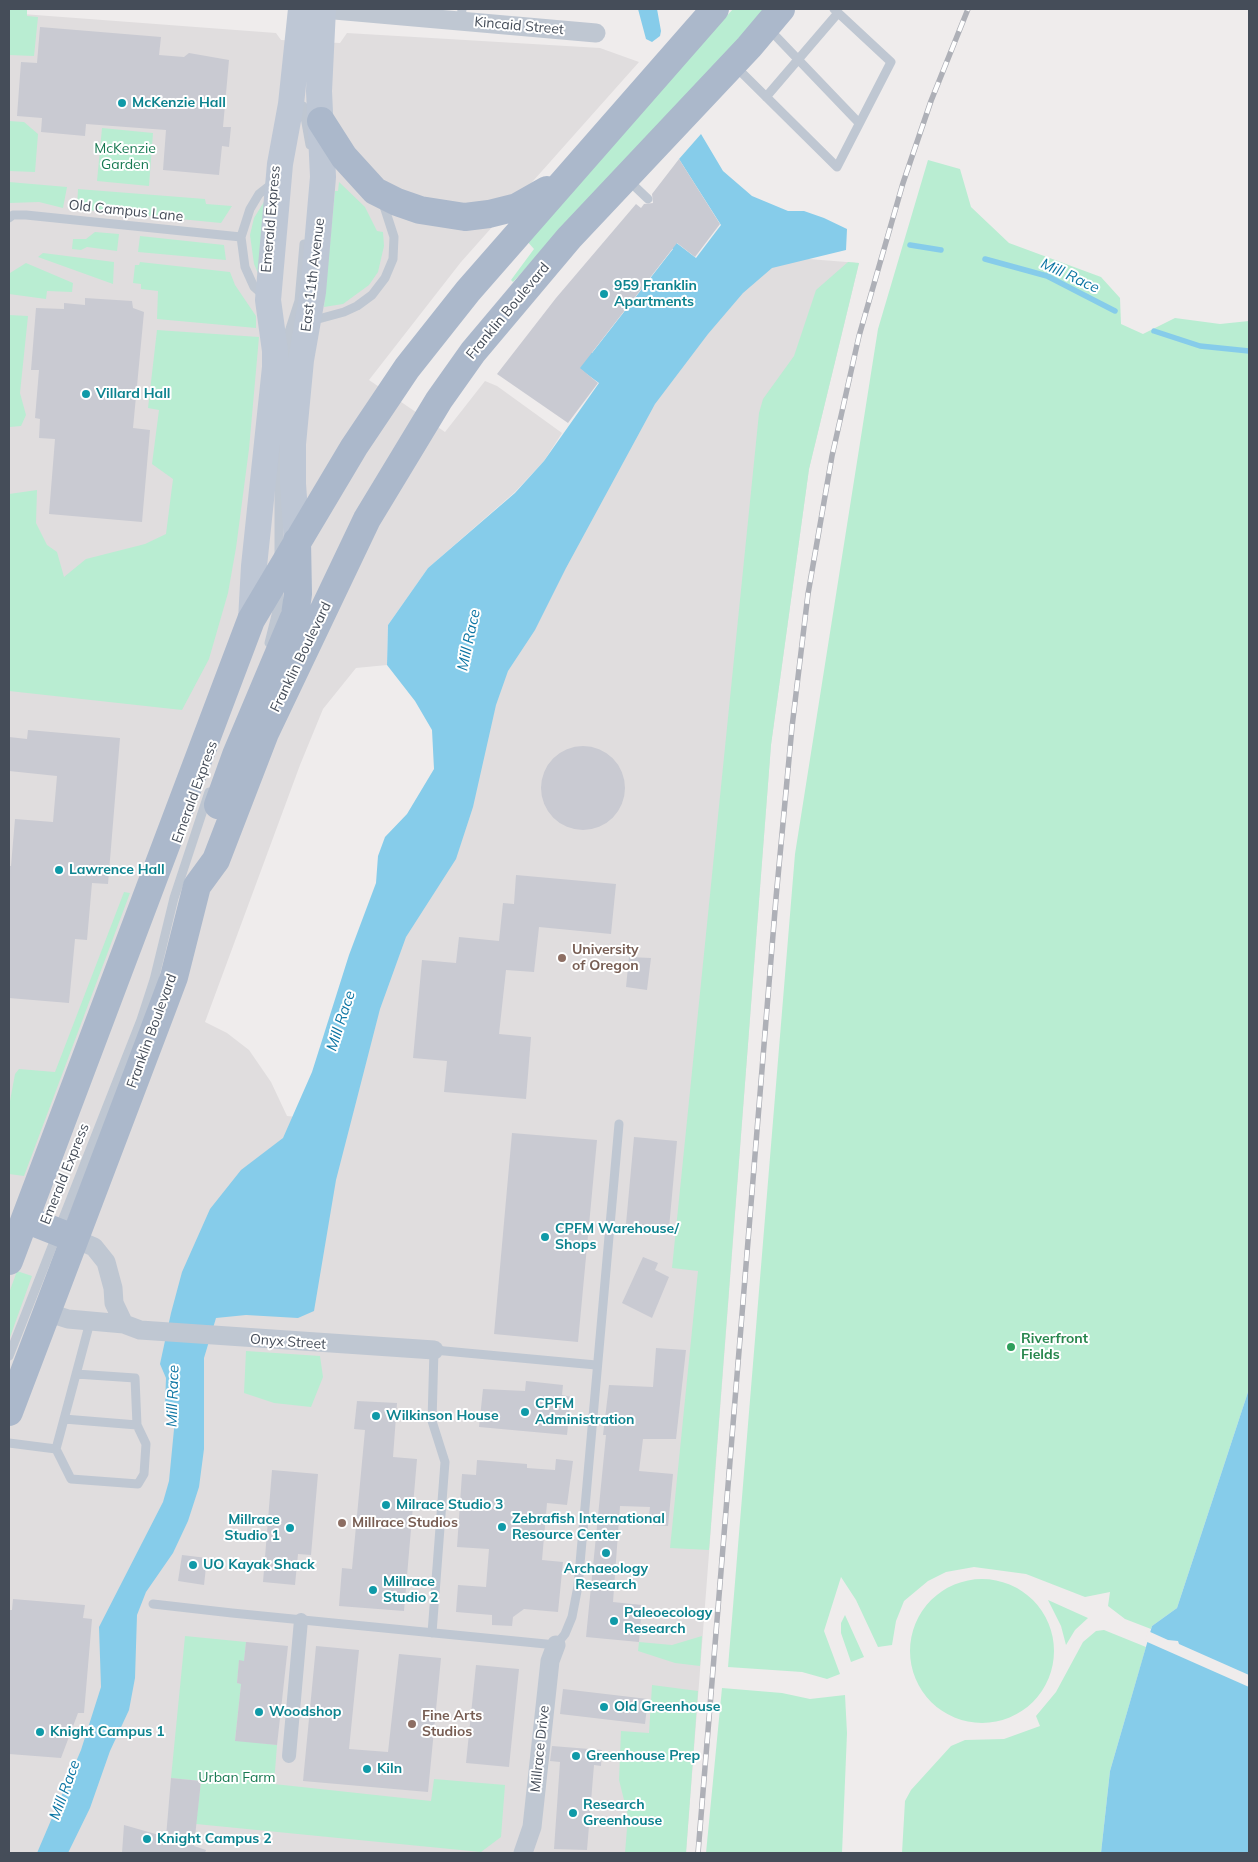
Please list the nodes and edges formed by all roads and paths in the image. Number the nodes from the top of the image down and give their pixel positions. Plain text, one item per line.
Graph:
1 (300, 9) edge
2 (323, 9) edge
3 (715, 9) edge
4 (836, 11) edge
5 (462, 15) edge
6 (774, 17) edge
7 (596, 33) dead end
8 (799, 60) junction
9 (733, 64) junction
10 (766, 97) junction
11 (304, 119) junction
12 (859, 123) junction
13 (312, 156) dead end
14 (569, 175) junction
15 (626, 178) junction
16 (279, 179) junction
17 (375, 191) junction
18 (648, 200) dead end
19 (9, 218) edge
20 (305, 231) dead end
21 (242, 237) junction
22 (276, 304) junction
23 (298, 328) junction
24 (286, 363) dead end
25 (282, 428) dead end
26 (297, 541) junction
27 (280, 572) junction
28 (251, 620) junction
29 (266, 652) dead end
30 (212, 783) dead end
31 (197, 886) junction
32 (619, 1124) dead end
33 (21, 1218) junction
34 (65, 1235) junction
35 (9, 1261) edge
36 (46, 1312) junction
37 (90, 1322) junction
38 (132, 1327) junction
39 (434, 1350) junction
40 (9, 1356) edge
41 (596, 1365) junction
42 (76, 1374) junction
43 (9, 1412) edge
44 (64, 1419) junction
45 (137, 1425) junction
46 (9, 1443) edge
47 (56, 1449) junction
48 (153, 1604) dead end
49 (301, 1620) junction
50 (432, 1633) junction
51 (556, 1645) junction
52 (289, 1756) dead end
53 (523, 1853) edge

1 - 16 main road
2 - 5 street, Kincaid Street
2 - 11 main road, East 11th Avenue
3 - 14 main road
4 - 8 lane
4 - 12 lane
5 - 7 street, Kincaid Street
6 - 8 lane
6 - 9 main road, Franklin Boulevard
8 - 10 lane
8 - 12 lane
9 - 10 lane
9 - 15 main road, Franklin Boulevard
10 - 12 lane
11 - 13 lane
11 - 17 main road
11 - 22 lane, Emerald Express
11 - 23 main road, East 11th Avenue
14 - 17 main road
14 - 26 main road
15 - 18 lane
15 - 31 main road, Franklin Boulevard
16 - 21 lane
16 - 22 main road
17 - 23 lane
19 - 21 lane, Old Campus Lane
20 - 23 lane, Emerald Express
21 - 22 lane
22 - 23 lane, Emerald Express
22 - 28 main road
23 - 24 lane, Emerald Express
23 - 26 main road, East 11th Avenue
25 - 27 lane
26 - 27 main road
26 - 31 main road
27 - 28 main road
27 - 29 lane
28 - 33 main road
30 - 34 lane, Emerald Express
31 - 34 main road, Franklin Boulevard
32 - 41 lane
33 - 34 main road
33 - 35 main road
34 - 36 main road, Franklin Boulevard
34 - 38 street
34 - 40 lane, Emerald Express
36 - 37 street, Onyx Street
36 - 43 main road, Franklin Boulevard
37 - 38 street, Onyx Street
37 - 42 lane
38 - 39 street, Onyx Street
39 - 41 lane, Onyx Street
39 - 50 lane
41 - 51 lane
42 - 44 lane
42 - 45 lane
44 - 45 lane
44 - 47 lane
45 - 47 lane
46 - 47 lane
48 - 49 lane
49 - 50 lane
49 - 52 street
50 - 51 lane
51 - 53 street, Millrace Drive

